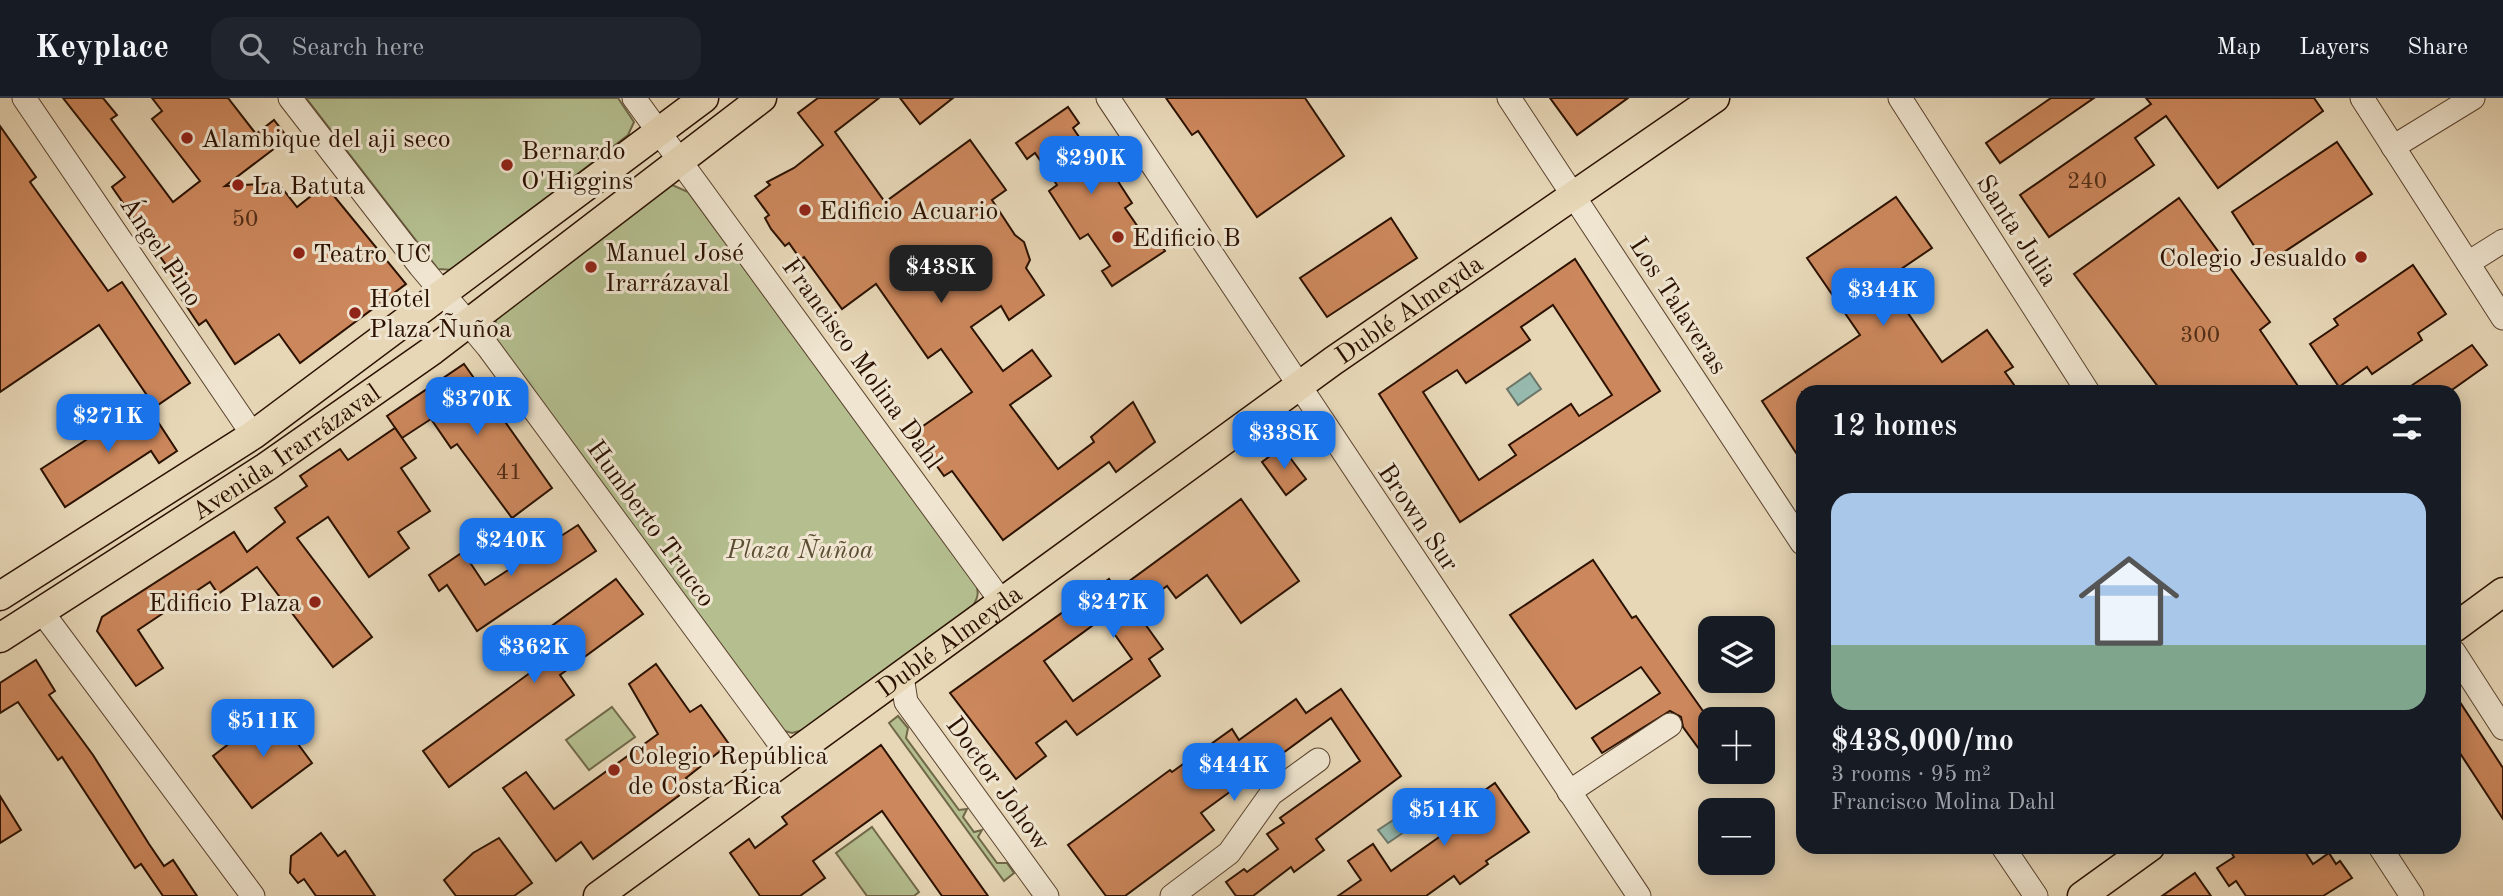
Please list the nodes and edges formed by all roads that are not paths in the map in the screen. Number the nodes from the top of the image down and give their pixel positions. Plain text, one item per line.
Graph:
1 (23, 98) edge
2 (290, 98) edge
3 (635, 98) edge
4 (705, 98) edge
5 (762, 98) edge
6 (1108, 98) edge
7 (1509, 98) edge
8 (1715, 98) edge
9 (1900, 98) edge
10 (2362, 98) edge
11 (2473, 98) edge
12 (660, 131) junction
13 (2393, 147) junction
14 (680, 158) junction
15 (1574, 197) junction
16 (2503, 241) edge
17 (2468, 263) junction
18 (445, 295) junction
19 (2503, 318) edge
20 (469, 323) junction
21 (2084, 385) edge
22 (1297, 386) junction
23 (253, 435) junction
24 (1796, 534) edge
25 (2503, 592) edge
26 (0, 596) edge
27 (1001, 601) junction
28 (42, 612) junction
29 (2461, 623) edge
30 (0, 638) edge
31 (2461, 663) edge
32 (904, 689) junction
33 (1670, 725) dead end
34 (2503, 728) edge
35 (789, 756) junction
36 (1318, 760) dead end
37 (1569, 792) junction
38 (2008, 854) edge
39 (2143, 854) edge
40 (2385, 854) edge
41 (2111, 887) edge
42 (253, 896) edge
43 (597, 896) edge
44 (1047, 896) edge
45 (1172, 896) edge
46 (1639, 896) edge
47 (2036, 896) edge
48 (2082, 896) edge
49 (2412, 896) edge

1 - 23 street, Ángel Pino
2 - 18 street, Humberto Trucco
3 - 12 street, Francisco Molina Dahl
4 - 12 main road, Avenida Irarrázaval
5 - 14 main road, Avenida Irarrázaval
6 - 22 street, Brown Sur
7 - 15 street, Los Talaveras
8 - 15 main road, Dublé Almeyda
9 - 21 street, Santa Julia
10 - 13 street
11 - 13 street
12 - 14 street, Francisco Molina Dahl
12 - 18 main road, Avenida Irarrázaval
13 - 17 street
14 - 20 main road, Avenida Irarrázaval
14 - 27 street, Francisco Molina Dahl
15 - 22 main road, Dublé Almeyda
15 - 24 street, Los Talaveras
16 - 17 street
17 - 19 street
18 - 20 street, Humberto Trucco
18 - 23 main road, Avenida Irarrázaval
20 - 28 main road, Avenida Irarrázaval
20 - 35 street, Humberto Trucco
22 - 27 main road, Dublé Almeyda
22 - 37 street, Brown Sur
23 - 26 main road, Avenida Irarrázaval
25 - 29 main road
27 - 32 main road, Dublé Almeyda
28 - 30 main road, Avenida Irarrázaval
28 - 42 street
31 - 34 street
32 - 35 main road, Dublé Almeyda
32 - 44 street, Doctor Johow
33 - 37 street
35 - 43 main road, Dublé Almeyda
36 - 45 street
37 - 46 street, Brown Sur
38 - 47 street
39 - 41 main road
40 - 49 street
41 - 48 main road

